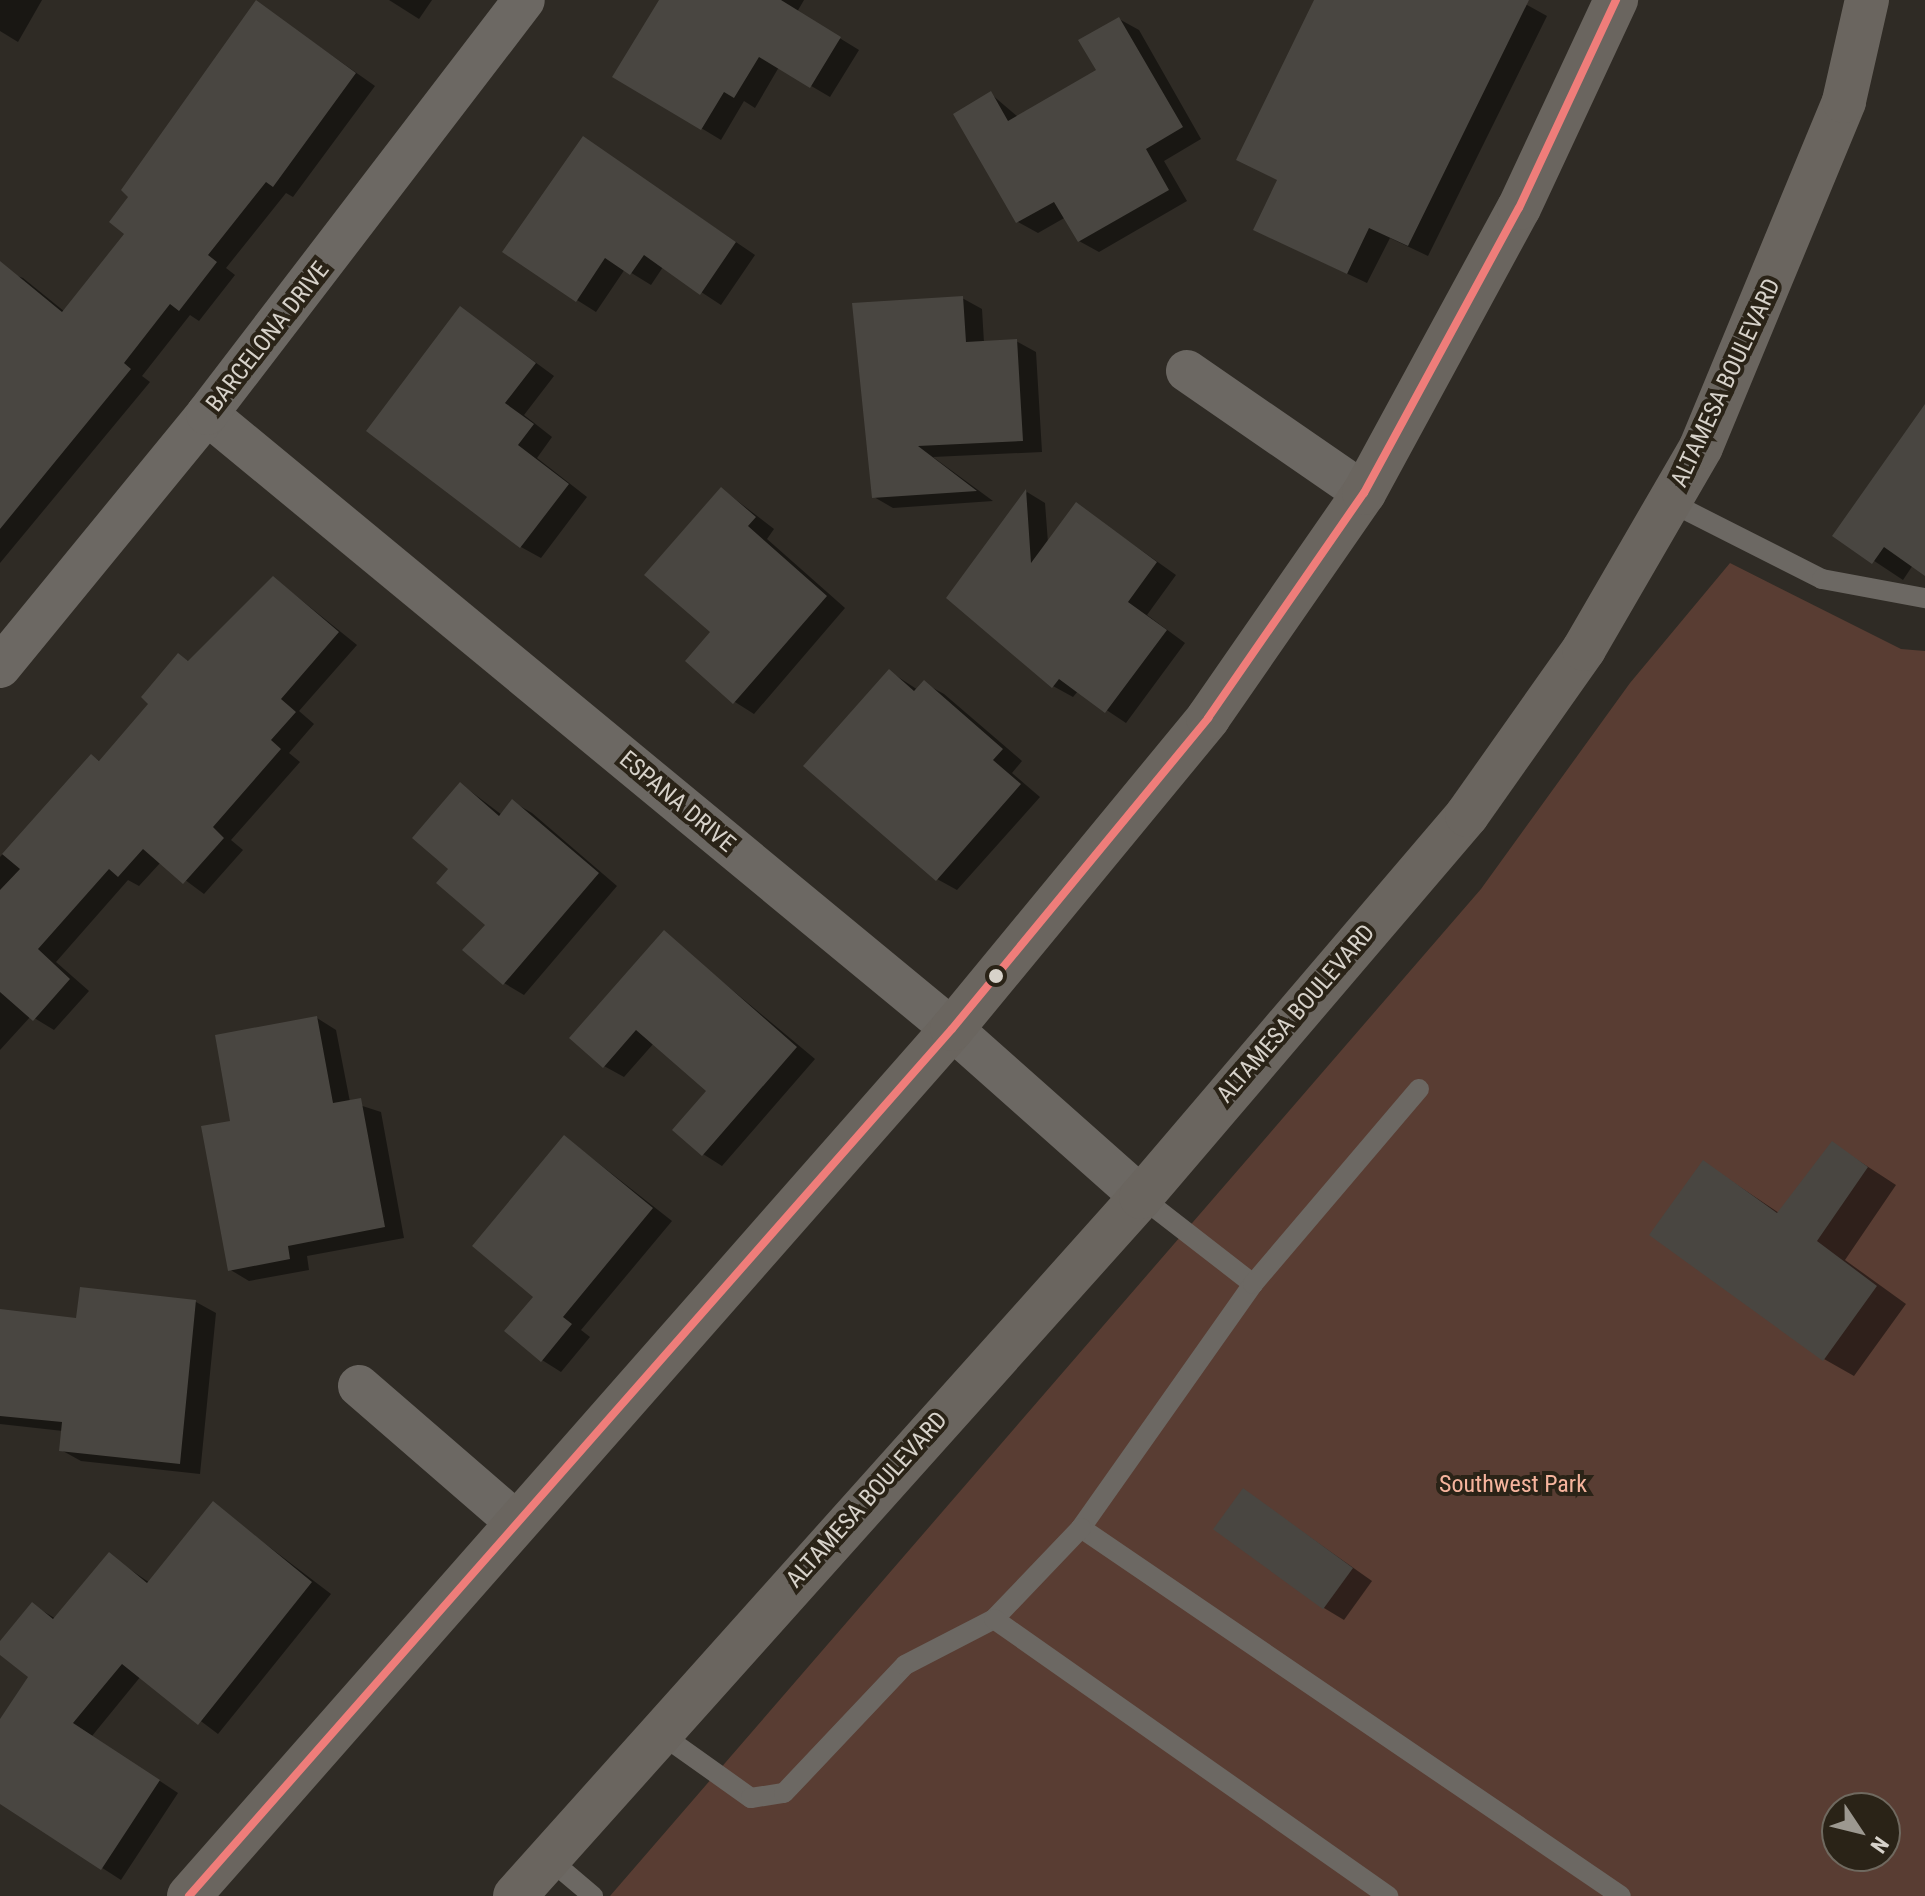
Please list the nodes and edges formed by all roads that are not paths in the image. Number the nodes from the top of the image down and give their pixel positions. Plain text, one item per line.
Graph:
1 (524, 0) edge
2 (1616, 0) edge
3 (1867, 0) edge
4 (1187, 371) dead end
5 (207, 414) junction
6 (1364, 493) junction
7 (1670, 502) junction
8 (1925, 598) edge
9 (0, 667) edge
10 (952, 1029) junction
11 (1419, 1089) dead end
12 (1141, 1197) junction
13 (1253, 1284) junction
14 (359, 1386) dead end
15 (516, 1522) junction
16 (1081, 1528) junction
17 (994, 1619) junction
18 (658, 1732) junction
19 (548, 1858) junction
20 (189, 1896) edge
21 (515, 1896) edge
22 (593, 1896) edge
23 (1388, 1896) edge
24 (1621, 1896) edge

1 - 5 street, BARCELONA DRIVE
2 - 6 main road
3 - 7 main road, ALTAMESA BOULEVARD
4 - 6 street
5 - 9 street, BARCELONA DRIVE
5 - 10 street, ESPANA DRIVE
6 - 10 main road
7 - 8 lane
7 - 12 main road, ALTAMESA BOULEVARD
10 - 12 street, ESPANA DRIVE
10 - 15 main road
11 - 13 lane
12 - 13 lane
12 - 18 main road, ALTAMESA BOULEVARD
13 - 16 lane
14 - 15 street
15 - 20 main road
16 - 17 lane
16 - 24 lane
17 - 18 lane
17 - 23 lane
18 - 19 main road, ALTAMESA BOULEVARD
19 - 21 main road, ALTAMESA BOULEVARD
19 - 22 lane

